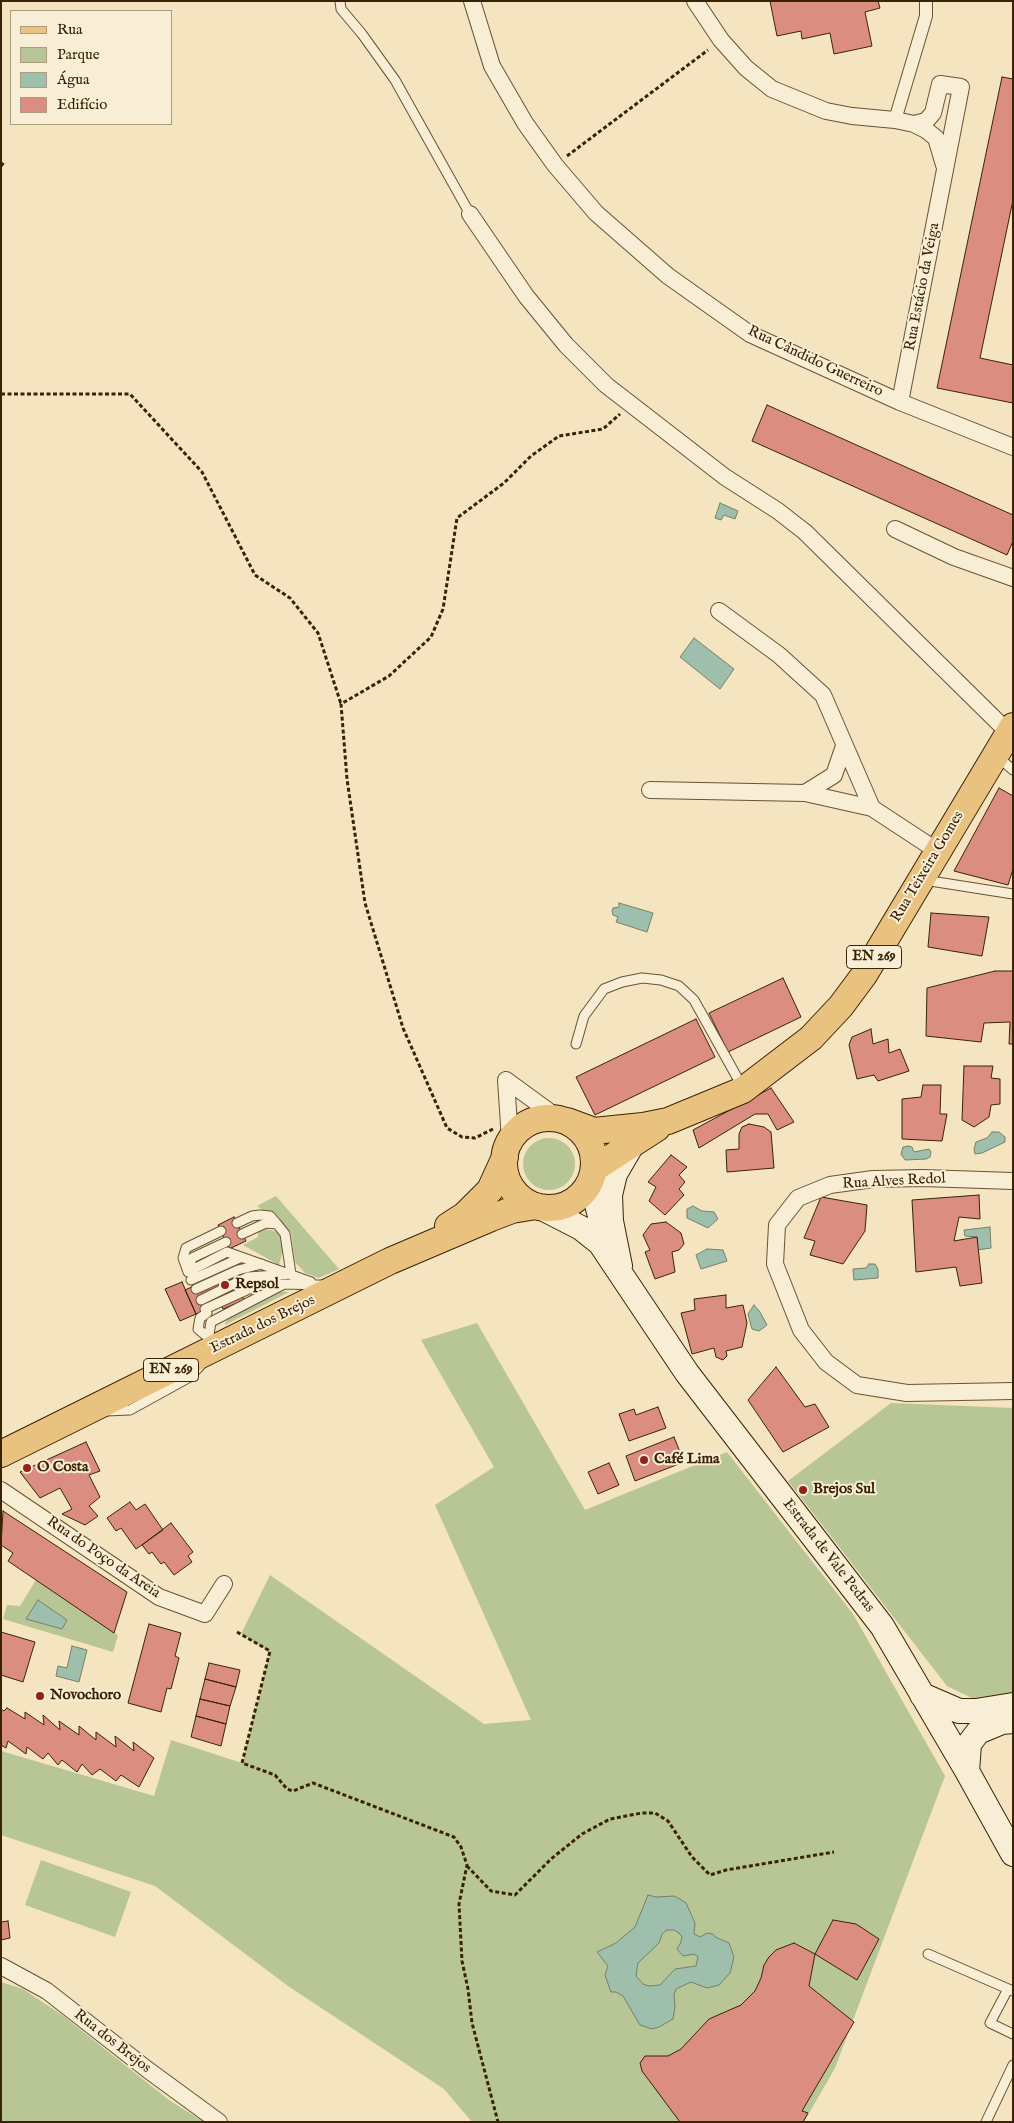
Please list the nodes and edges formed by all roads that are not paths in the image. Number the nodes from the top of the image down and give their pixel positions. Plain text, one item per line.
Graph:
1 (340, 1) edge
2 (472, 1) edge
3 (695, 1) edge
4 (926, 1) edge
5 (895, 120) junction
6 (914, 124) junction
7 (945, 172) junction
8 (470, 214) joint
9 (900, 402) junction
10 (1013, 447) edge
11 (895, 529) dead end
12 (1013, 578) edge
13 (719, 611) dead end
14 (844, 746) junction
15 (1008, 747) edge
16 (650, 790) dead end
17 (806, 793) junction
18 (872, 808) junction
19 (939, 852) junction
20 (922, 879) junction
21 (1013, 894) edge
22 (576, 1044) dead end
23 (744, 1090) junction
24 (563, 1119) junction
25 (668, 1120) junction
26 (508, 1140) junction
27 (633, 1143) junction
28 (593, 1175) junction
29 (1013, 1182) edge
30 (540, 1208) junction
31 (237, 1223) dead end
32 (277, 1224) junction
33 (221, 1231) dead end
34 (242, 1234) dead end
35 (226, 1242) dead end
36 (390, 1261) junction
37 (262, 1264) junction
38 (621, 1272) junction
39 (291, 1274) junction
40 (192, 1282) junction
41 (284, 1284) junction
42 (329, 1286) junction
43 (201, 1300) junction
44 (208, 1315) junction
45 (211, 1346) junction
46 (158, 1377) junction
47 (114, 1387) dead end
48 (1013, 1392) edge
49 (71, 1416) junction
50 (1, 1454) edge
51 (1, 1490) edge
52 (224, 1584) dead end
53 (922, 1695) junction
54 (1013, 1706) edge
55 (1013, 1721) edge
56 (967, 1771) junction
57 (1013, 1854) edge
58 (928, 1954) dead end
59 (1, 1966) edge
60 (1010, 1990) edge
61 (1013, 2034) edge
62 (1013, 2065) edge
63 (220, 2122) edge
64 (986, 2122) edge

1 - 8 lane
2 - 9 street, Rua Cândido Guerreiro
3 - 5 street, Rua Estácio da Veiga
4 - 5 street
5 - 6 street, Rua Estácio da Veiga
6 - 7 street, Rua Estácio da Veiga
6 - 7 street, Rua Estácio da Veiga
7 - 9 street, Rua Estácio da Veiga
8 - 15 street
9 - 10 street, Rua Cândido Guerreiro
11 - 12 street
13 - 14 street
14 - 17 street
14 - 18 street
15 - 19 main road, Rua Teixeira Gomes / EN 269
16 - 17 street
17 - 18 street
18 - 19 street
19 - 20 main road, Rua Teixeira Gomes / EN 269
20 - 21 lane
20 - 23 main road, Rua Teixeira Gomes / EN 269
22 - 23 lane
23 - 25 main road, Rua Teixeira Gomes / EN 269
24 - 25 main road, Rua Teixeira Gomes / EN 269
24 - 26 main road, EN 269
24 - 26 street
24 - 28 main road
25 - 27 main road, Rua Teixeira Gomes / EN 269
26 - 30 main road
26 - 36 main road, Estrada dos Brejos / EN 269
27 - 28 main road, Rua Teixeira Gomes / EN 269
27 - 38 main road
28 - 30 main road, EN 269
28 - 38 main road, Estrada de Vale Pedras
29 - 48 street, Rua Alves Redol
30 - 36 main road, Estrada dos Brejos / EN 269
30 - 38 main road, Estrada de Vale Pedras
31 - 32 lane
32 - 34 lane
32 - 39 lane
33 - 40 lane
35 - 40 lane
36 - 42 main road, Estrada dos Brejos / EN 269
37 - 39 lane
37 - 40 lane
37 - 40 lane
38 - 53 main road, Estrada de Vale Pedras
39 - 42 lane
39 - 43 lane
40 - 43 lane
41 - 42 lane
41 - 44 lane
41 - 44 lane
42 - 45 main road, Estrada dos Brejos / EN 269
43 - 44 lane
44 - 45 lane
45 - 46 main road, Estrada dos Brejos / EN 269
45 - 49 lane
46 - 47 lane
46 - 49 main road, Estrada dos Brejos / EN 269
49 - 50 main road, Estrada dos Brejos / EN 269
51 - 52 street, Rua do Poço da Areia
53 - 54 main road
53 - 56 main road, Estrada de Vale Pedras
55 - 56 main road
56 - 57 main road, Estrada de Vale Pedras
58 - 60 lane
59 - 63 street, Rua dos Brejos
60 - 61 lane
62 - 64 lane

